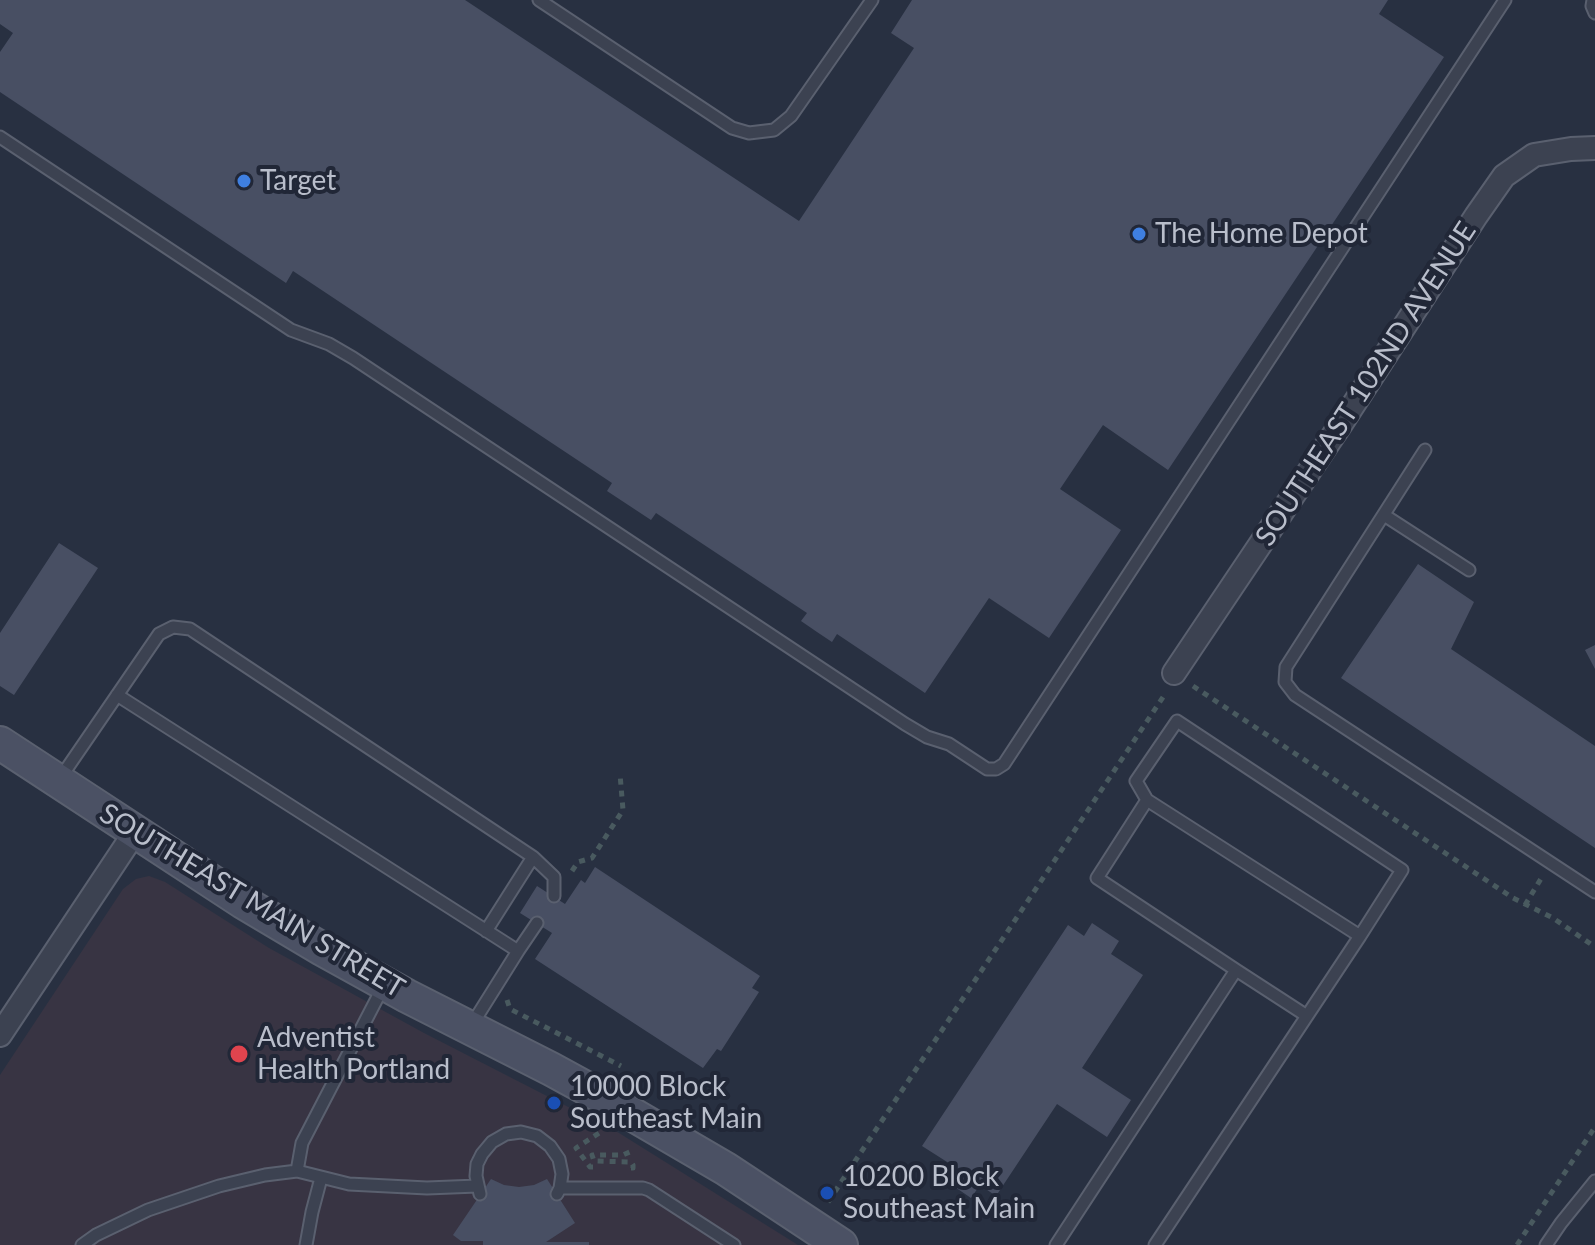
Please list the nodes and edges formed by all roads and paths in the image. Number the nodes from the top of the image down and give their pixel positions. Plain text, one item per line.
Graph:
1 (539, 0) edge
2 (872, 0) edge
3 (1505, 0) edge
4 (1593, 0) edge
5 (1595, 13) edge
6 (0, 137) edge
7 (1595, 148) edge
8 (1425, 450) dead end
9 (1384, 515) junction
10 (1469, 570) dead end
11 (1174, 673) junction
12 (117, 695) junction
13 (0, 743) edge
14 (620, 774) dead end
15 (58, 781) junction
16 (1147, 800) junction
17 (135, 832) junction
18 (533, 857) junction
19 (1551, 863) junction
20 (571, 872) dead end
21 (1595, 892) edge
22 (554, 896) dead end
23 (1525, 905) junction
24 (537, 923) dead end
25 (486, 931) junction
26 (1360, 936) junction
27 (1595, 947) edge
28 (518, 951) junction
29 (1236, 970) junction
30 (384, 984) junction
31 (507, 998) dead end
32 (1307, 1016) junction
33 (469, 1029) junction
34 (0, 1035) edge
35 (621, 1066) dead end
36 (1595, 1127) edge
37 (599, 1133) dead end
38 (632, 1151) dead end
39 (297, 1171) junction
40 (321, 1178) junction
41 (1595, 1181) edge
42 (812, 1227) junction
43 (82, 1245) edge
44 (306, 1245) edge
45 (734, 1245) edge
46 (841, 1245) edge
47 (1056, 1245) edge
48 (1155, 1245) edge
49 (1517, 1245) edge
50 (1546, 1245) edge

1 - 2 lane
3 - 6 lane
4 - 5 lane
7 - 11 street, SOUTHEAST 102ND AVENUE
8 - 9 lane
9 - 10 lane
9 - 19 lane
11 - 23 path
11 - 42 path
12 - 15 lane
12 - 18 lane
12 - 25 lane
13 - 15 street, SOUTHEAST MAIN STREET
14 - 20 path
15 - 17 street, SOUTHEAST MAIN STREET
16 - 26 lane
16 - 26 lane
16 - 29 lane
17 - 30 street, SOUTHEAST MAIN STREET
17 - 34 street
18 - 22 lane
18 - 25 lane
19 - 21 lane
19 - 23 path
23 - 27 path
24 - 28 lane
25 - 28 lane
26 - 32 lane
28 - 33 lane
29 - 32 lane
29 - 47 lane
30 - 33 street, SOUTHEAST MAIN STREET
30 - 39 lane
31 - 35 path
32 - 48 lane
33 - 42 street, SOUTHEAST MAIN STREET
36 - 49 path
37 - 38 path
39 - 40 lane
39 - 43 lane
40 - 44 lane
40 - 45 lane
41 - 50 lane
42 - 46 street, SOUTHEAST MAIN STREET

